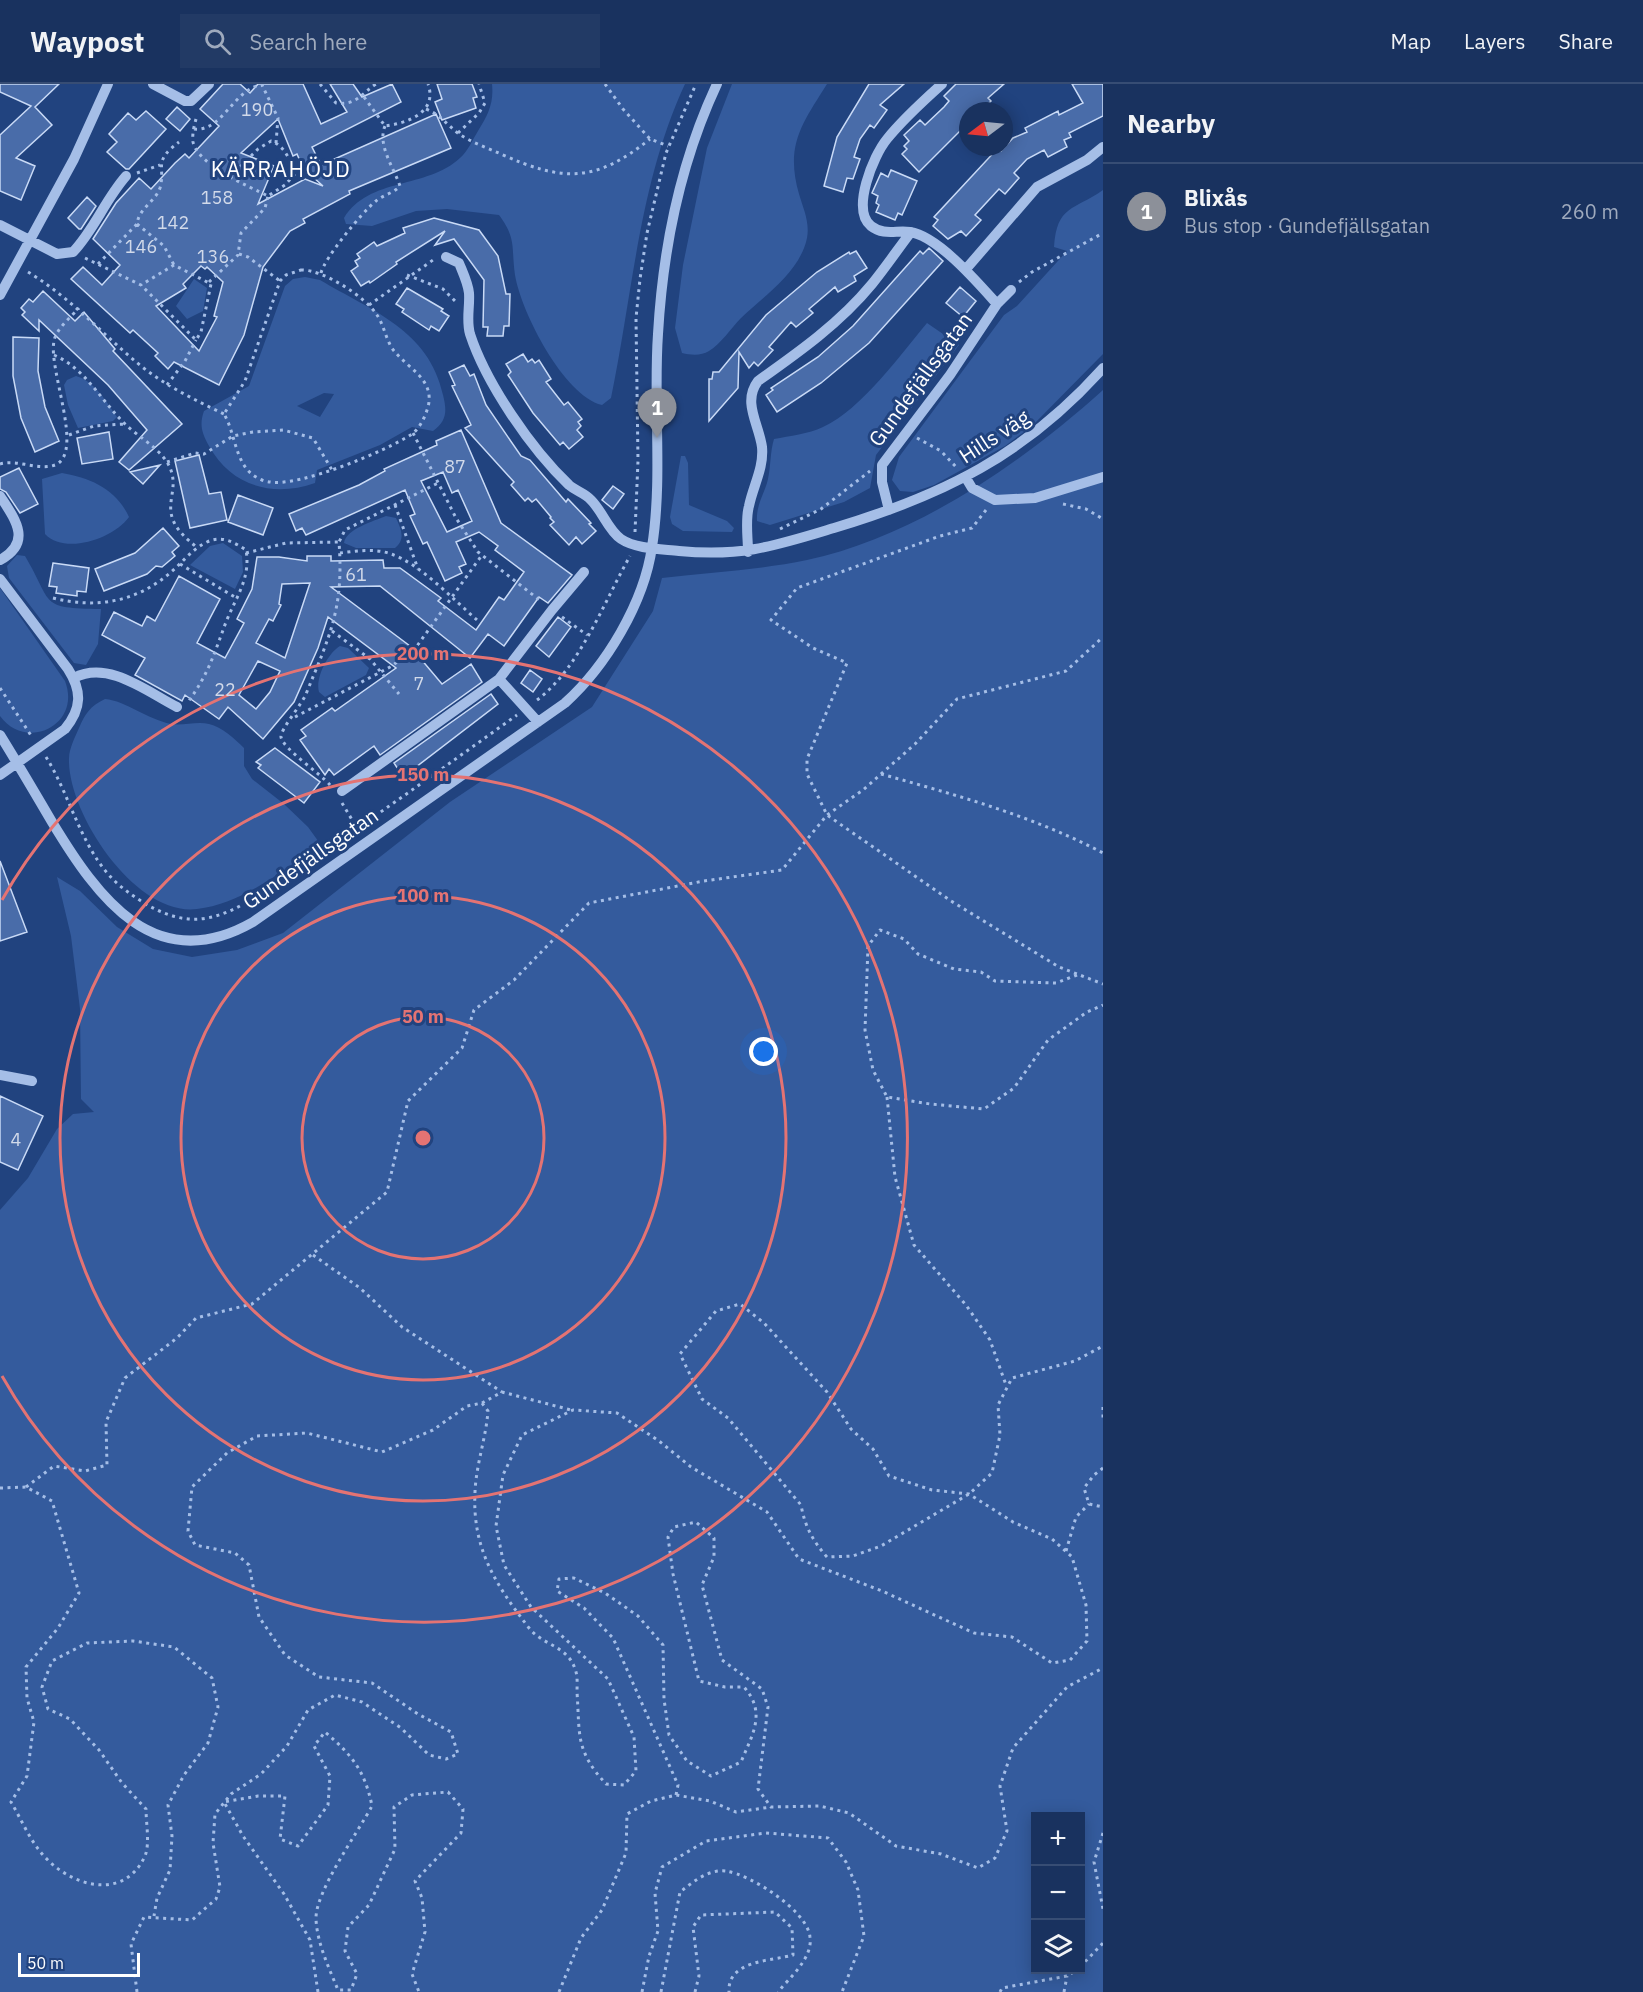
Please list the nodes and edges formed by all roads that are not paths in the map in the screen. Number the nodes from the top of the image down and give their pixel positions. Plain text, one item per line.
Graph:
1 (108, 84) edge
2 (153, 84) edge
3 (209, 84) edge
4 (717, 84) edge
5 (942, 84) edge
6 (1103, 147) edge
7 (126, 176) road end
8 (0, 225) edge
9 (911, 232) junction
10 (31, 240) junction
11 (446, 258) road end
12 (966, 269) junction
13 (1011, 290) road end
14 (0, 295) edge
15 (998, 304) junction
16 (1103, 368) edge
17 (1103, 477) edge
18 (966, 478) junction
19 (0, 496) edge
20 (889, 510) junction
21 (652, 548) junction
22 (748, 552) junction
23 (0, 560) edge
24 (584, 572) dead end
25 (0, 579) edge
26 (74, 678) junction
27 (499, 679) junction
28 (177, 707) road end
29 (538, 722) junction
30 (0, 735) edge
31 (17, 763) junction
32 (0, 775) edge
33 (337, 791) road end
34 (0, 1075) edge
35 (32, 1081) dead end

1 - 10 street
2 - 3 street
4 - 21 street, Gundefjällsgatan
5 - 9 street, Gundefjällsgatan
6 - 12 street
7 - 10 street
8 - 10 street
9 - 12 street, Gundefjällsgatan
9 - 22 street
10 - 14 street
11 - 21 street
12 - 15 street, Gundefjällsgatan
13 - 15 street, Gundefjällsgatan
15 - 20 street, Gundefjällsgatan
16 - 18 street, Hills väg
17 - 18 street
18 - 20 street, Hills väg
19 - 23 street
20 - 22 street
21 - 22 street
21 - 29 street, Gundefjällsgatan
24 - 27 street
25 - 26 street
26 - 28 street
26 - 31 street
27 - 29 street
27 - 33 street
29 - 31 street, Gundefjällsgatan
30 - 31 street, Gundefjällsgatan
31 - 32 street
34 - 35 street

